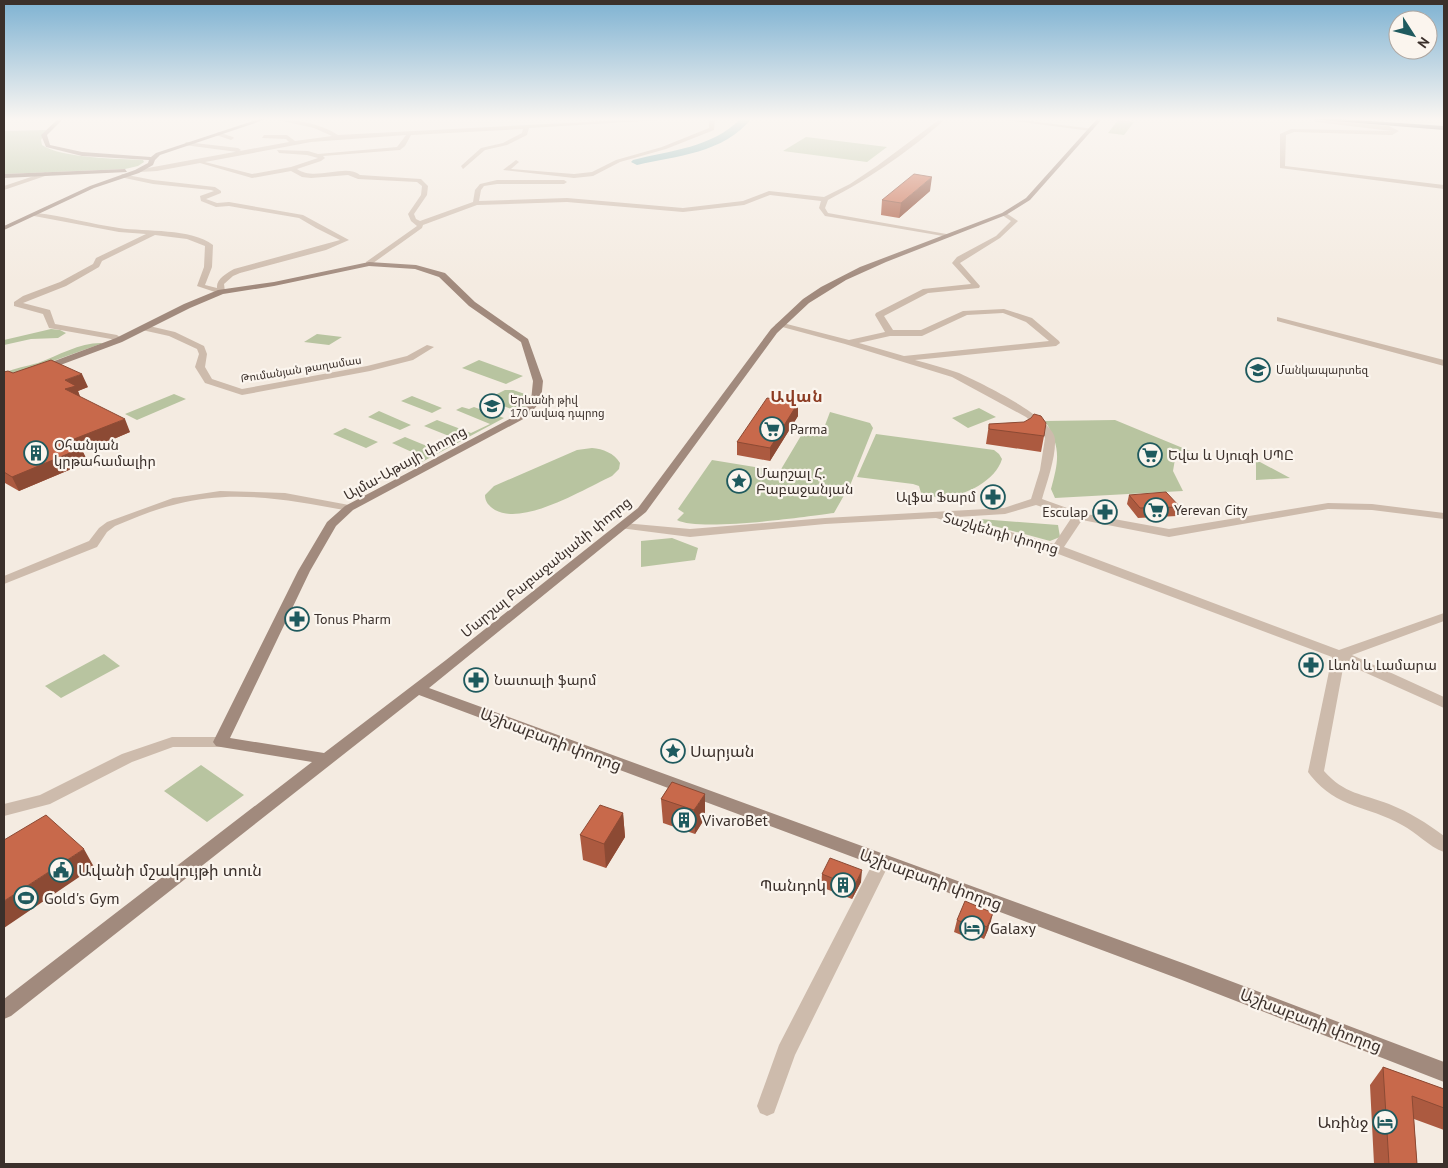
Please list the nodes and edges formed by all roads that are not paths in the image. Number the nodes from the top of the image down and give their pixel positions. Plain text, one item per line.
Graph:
1 (46, 174) junction
2 (58, 174) edge
3 (129, 174) edge
4 (241, 174) edge
5 (265, 174) edge
6 (297, 174) edge
7 (341, 174) edge
8 (352, 174) edge
9 (546, 174) edge
10 (593, 174) joint
11 (868, 174) edge
12 (1051, 174) edge
13 (1346, 174) edge
14 (4, 176) edge
15 (122, 176) junction
16 (601, 179) dead end
17 (593, 182) dead end
18 (1444, 187) edge
19 (4, 188) edge
20 (825, 199) junction
21 (476, 203) junction
22 (1004, 214) junction
23 (36, 215) junction
24 (420, 224) junction
25 (4, 228) edge
26 (153, 234) junction
27 (949, 235) junction
28 (369, 264) junction
29 (221, 292) junction
30 (1280, 319) dead end
31 (779, 325) junction
32 (146, 328) junction
33 (890, 333) junction
34 (119, 340) junction
35 (848, 342) junction
36 (430, 347) dead end
37 (900, 358) junction
38 (1444, 362) edge
39 (30, 372) edge
40 (1036, 501) junction
41 (349, 508) junction
42 (933, 514) junction
43 (1079, 516) junction
44 (1444, 516) edge
45 (624, 526) junction
46 (1057, 549) junction
47 (4, 580) edge
48 (1444, 617) edge
49 (1339, 655) junction
50 (418, 689) junction
51 (1444, 703) edge
52 (221, 742) junction
53 (325, 759) junction
54 (4, 810) edge
55 (1444, 846) edge
56 (882, 862) junction
57 (4, 1010) edge
58 (1444, 1072) edge
59 (767, 1106) dead end

1 - 2 street
1 - 14 street
1 - 19 street
3 - 15 street
4 - 5 street
6 - 7 street
8 - 24 street
9 - 10 street
10 - 16 street
11 - 20 street
12 - 22 street, Մարշալ Բաբաջանյանի փողոց
13 - 18 street
15 - 23 street
15 - 29 street
17 - 21 street
20 - 21 street
20 - 27 street
21 - 24 street
22 - 27 street, Մարշալ Բաբաջանյանի փողոց
22 - 33 street
23 - 25 street
23 - 26 street
24 - 28 street
26 - 29 street
26 - 34 street
27 - 31 street, Մարշալ Բաբաջանյանի փողոց
28 - 29 street, Ալմա-Աթայի փողոց
28 - 41 street, Ալմա-Աթայի փողոց
29 - 32 street, Ալմա-Աթայի փողոց
30 - 38 street
31 - 35 street
31 - 45 street, Մարշալ Բաբաջանյանի փողոց
32 - 34 street, Ալմա-Աթայի փողոց
32 - 36 street, Թումանյան թաղամաս
33 - 35 street
33 - 37 street
34 - 39 street, Ալմա-Աթայի փողոց
35 - 37 street
37 - 40 street
40 - 42 street, Տաշկենդի փողոց
40 - 43 street
41 - 47 street
41 - 52 street, Ալմա-Աթայի փողոց
42 - 45 street
42 - 46 street, Տաշկենդի փողոց
43 - 44 street
43 - 46 street
45 - 50 street, Մարշալ Բաբաջանյանի փողոց
46 - 49 street, Տաշկենդի փողոց
48 - 49 street
49 - 51 street, Տաշկենդի փողոց
49 - 55 street
50 - 53 street, Մարշալ Բաբաջանյանի փողոց
50 - 56 street, Աշխաբադի փողոց
52 - 53 street
52 - 54 street
53 - 57 street, Մարշալ Բաբաջանյանի փողոց
56 - 58 street, Աշխաբադի փողոց
56 - 59 street

